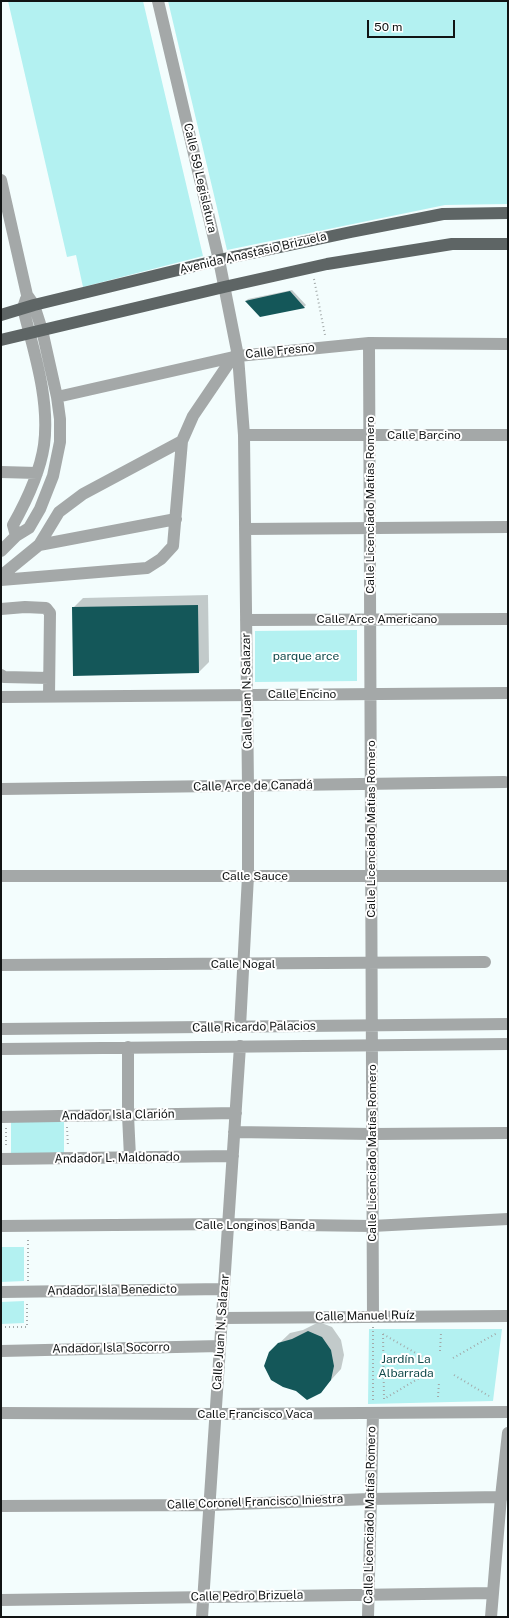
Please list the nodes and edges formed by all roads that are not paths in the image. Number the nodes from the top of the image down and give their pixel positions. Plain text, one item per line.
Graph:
1 (158, 1) edge
2 (1, 180) edge
3 (508, 213) edge
4 (6, 228) edge
5 (508, 244) edge
6 (219, 260) junction
7 (224, 287) junction
8 (28, 303) junction
9 (1, 315) edge
10 (42, 330) junction
11 (30, 333) junction
12 (1, 340) edge
13 (369, 343) junction
14 (508, 344) edge
15 (236, 356) junction
16 (57, 397) junction
17 (244, 435) junction
18 (370, 435) junction
19 (508, 435) edge
20 (182, 441) junction
21 (1, 472) edge
22 (37, 473) junction
23 (176, 519) junction
24 (508, 526) edge
25 (370, 528) junction
26 (245, 529) junction
27 (1, 536) edge
28 (16, 536) junction
29 (39, 545) junction
30 (1, 551) edge
31 (1, 576) edge
32 (1, 580) edge
33 (1, 609) edge
34 (370, 619) junction
35 (508, 619) edge
36 (246, 620) junction
37 (1, 675) edge
38 (49, 678) junction
39 (508, 693) edge
40 (247, 694) junction
41 (370, 694) junction
42 (49, 696) junction
43 (1, 697) edge
44 (505, 782) dead end
45 (371, 784) junction
46 (248, 786) junction
47 (1, 789) edge
48 (1, 876) edge
49 (248, 876) junction
50 (371, 876) junction
51 (508, 876) edge
52 (485, 962) dead end
53 (371, 963) junction
54 (244, 964) junction
55 (1, 965) edge
56 (508, 1024) edge
57 (372, 1026) junction
58 (240, 1027) junction
59 (1, 1029) edge
60 (508, 1044) edge
61 (372, 1045) junction
62 (240, 1046) junction
63 (128, 1047) junction
64 (1, 1049) edge
65 (236, 1113) junction
66 (128, 1115) junction
67 (4, 1117) edge
68 (234, 1132) junction
69 (508, 1133) edge
70 (372, 1134) junction
71 (233, 1156) junction
72 (130, 1157) junction
73 (4, 1159) edge
74 (508, 1219) edge
75 (228, 1224) junction
76 (1, 1226) edge
77 (372, 1226) junction
78 (224, 1288) junction
79 (1, 1292) edge
80 (373, 1316) junction
81 (508, 1316) edge
82 (222, 1318) junction
83 (220, 1346) junction
84 (1, 1351) edge
85 (508, 1412) edge
86 (1, 1413) edge
87 (373, 1413) junction
88 (216, 1414) junction
89 (508, 1433) edge
90 (504, 1495) edge
91 (370, 1499) junction
92 (210, 1505) junction
93 (1, 1506) edge
94 (502, 1550) edge
95 (493, 1593) junction
96 (368, 1595) junction
97 (203, 1597) junction
98 (1, 1600) edge
99 (202, 1617) edge
100 (368, 1617) edge
101 (491, 1617) edge

1 - 6 street, Calle 59 Legislatura
2 - 4 street
3 - 6 main road, Avenida Anastasio Brizuela
4 - 8 street
5 - 7 main road
6 - 7 street, Calle 59 Legislatura
6 - 8 main road, Avenida Anastasio Brizuela
7 - 10 main road
7 - 15 street, Calle 59 Legislatura
8 - 9 main road, Avenida Anastasio Brizuela
8 - 10 street
8 - 11 street
10 - 11 main road
10 - 16 street
11 - 12 main road
11 - 22 street
13 - 14 street, Calle Fresno
13 - 15 street, Calle Fresno
13 - 18 street, Calle Licenciado Matías Romero
15 - 16 street, Calle Fresno
15 - 17 street, Calle Juan N. Salazar
15 - 20 street
16 - 28 street
17 - 18 street, Calle Barcino
17 - 26 street, Calle Juan N. Salazar
18 - 19 street, Calle Barcino
18 - 25 street, Calle Licenciado Matías Romero
20 - 23 street
20 - 29 street
21 - 22 street
22 - 28 street
23 - 29 street
23 - 32 street
24 - 25 street
25 - 26 street
25 - 34 street, Calle Licenciado Matías Romero
26 - 36 street, Calle Juan N. Salazar
27 - 28 street
28 - 30 street
29 - 31 street
33 - 38 street
34 - 35 street, Calle Arce Americano
34 - 36 street, Calle Arce Americano
34 - 41 street, Calle Licenciado Matías Romero
36 - 40 street, Calle Juan N. Salazar
37 - 38 street
38 - 42 street
39 - 41 street, Calle Encino
40 - 41 street, Calle Encino
40 - 42 street, Calle Encino
40 - 46 street, Calle Juan N. Salazar
41 - 45 street, Calle Licenciado Matías Romero
42 - 43 street, Calle Encino
44 - 45 street, Calle Arce de Canadá
45 - 46 street, Calle Arce de Canadá
45 - 50 street, Calle Licenciado Matías Romero
46 - 47 street, Calle Arce de Canadá
46 - 49 street, Calle Juan N. Salazar
48 - 49 street, Calle Sauce
49 - 50 street, Calle Sauce
49 - 54 street, Calle Juan N. Salazar
50 - 51 street, Calle Sauce
50 - 53 street, Calle Licenciado Matías Romero
52 - 53 street, Calle Nogal
53 - 54 street, Calle Nogal
53 - 57 street, Calle Licenciado Matías Romero
54 - 55 street, Calle Nogal
54 - 58 street, Calle Juan N. Salazar
56 - 57 street, Calle Ricardo Palacios
57 - 58 street, Calle Ricardo Palacios
57 - 61 street, Calle Licenciado Matías Romero
58 - 59 street, Calle Ricardo Palacios
60 - 61 street, Calle Ricardo Palacios
61 - 62 street, Calle Ricardo Palacios
61 - 70 street, Calle Licenciado Matías Romero
62 - 63 street, Calle Ricardo Palacios
62 - 65 street, Calle Juan N. Salazar
63 - 64 street, Calle Ricardo Palacios
63 - 66 street
65 - 66 street, Andador Isla Clarión
65 - 68 street, Calle Juan N. Salazar
66 - 67 street, Andador Isla Clarión
66 - 72 street
68 - 70 street
68 - 71 street, Calle Juan N. Salazar
69 - 70 street
70 - 77 street, Calle Licenciado Matías Romero
71 - 72 street, Andador L. Maldonado
71 - 75 street, Calle Juan N. Salazar
72 - 73 street, Andador L. Maldonado
74 - 77 street, Calle Longinos Banda
75 - 76 street, Calle Longinos Banda
75 - 77 street, Calle Longinos Banda
75 - 78 street, Calle Juan N. Salazar
77 - 80 street, Calle Licenciado Matías Romero
78 - 79 street, Andador Isla Benedicto
78 - 82 street, Calle Juan N. Salazar
80 - 81 street, Calle Manuel Ruíz
80 - 82 street, Calle Manuel Ruíz
82 - 83 street, Calle Juan N. Salazar
83 - 84 street, Andador Isla Socorro
83 - 88 street, Calle Juan N. Salazar
85 - 87 street, Calle Francisco Vaca
86 - 88 street, Calle Francisco Vaca
87 - 88 street, Calle Francisco Vaca
87 - 91 street, Calle Licenciado Matías Romero
88 - 92 street, Calle Juan N. Salazar
89 - 90 street
90 - 91 street, Calle Coronel Francisco Iniestra
90 - 94 street
91 - 92 street, Calle Coronel Francisco Iniestra
91 - 96 street, Calle Licenciado Matías Romero
92 - 93 street, Calle Coronel Francisco Iniestra
92 - 97 street, Calle Juan N. Salazar
94 - 95 street
95 - 96 street, Calle Pedro Brizuela
95 - 101 street
96 - 97 street, Calle Pedro Brizuela
96 - 100 street, Calle Licenciado Matías Romero
97 - 98 street, Calle Pedro Brizuela
97 - 99 street, Calle Juan N. Salazar

